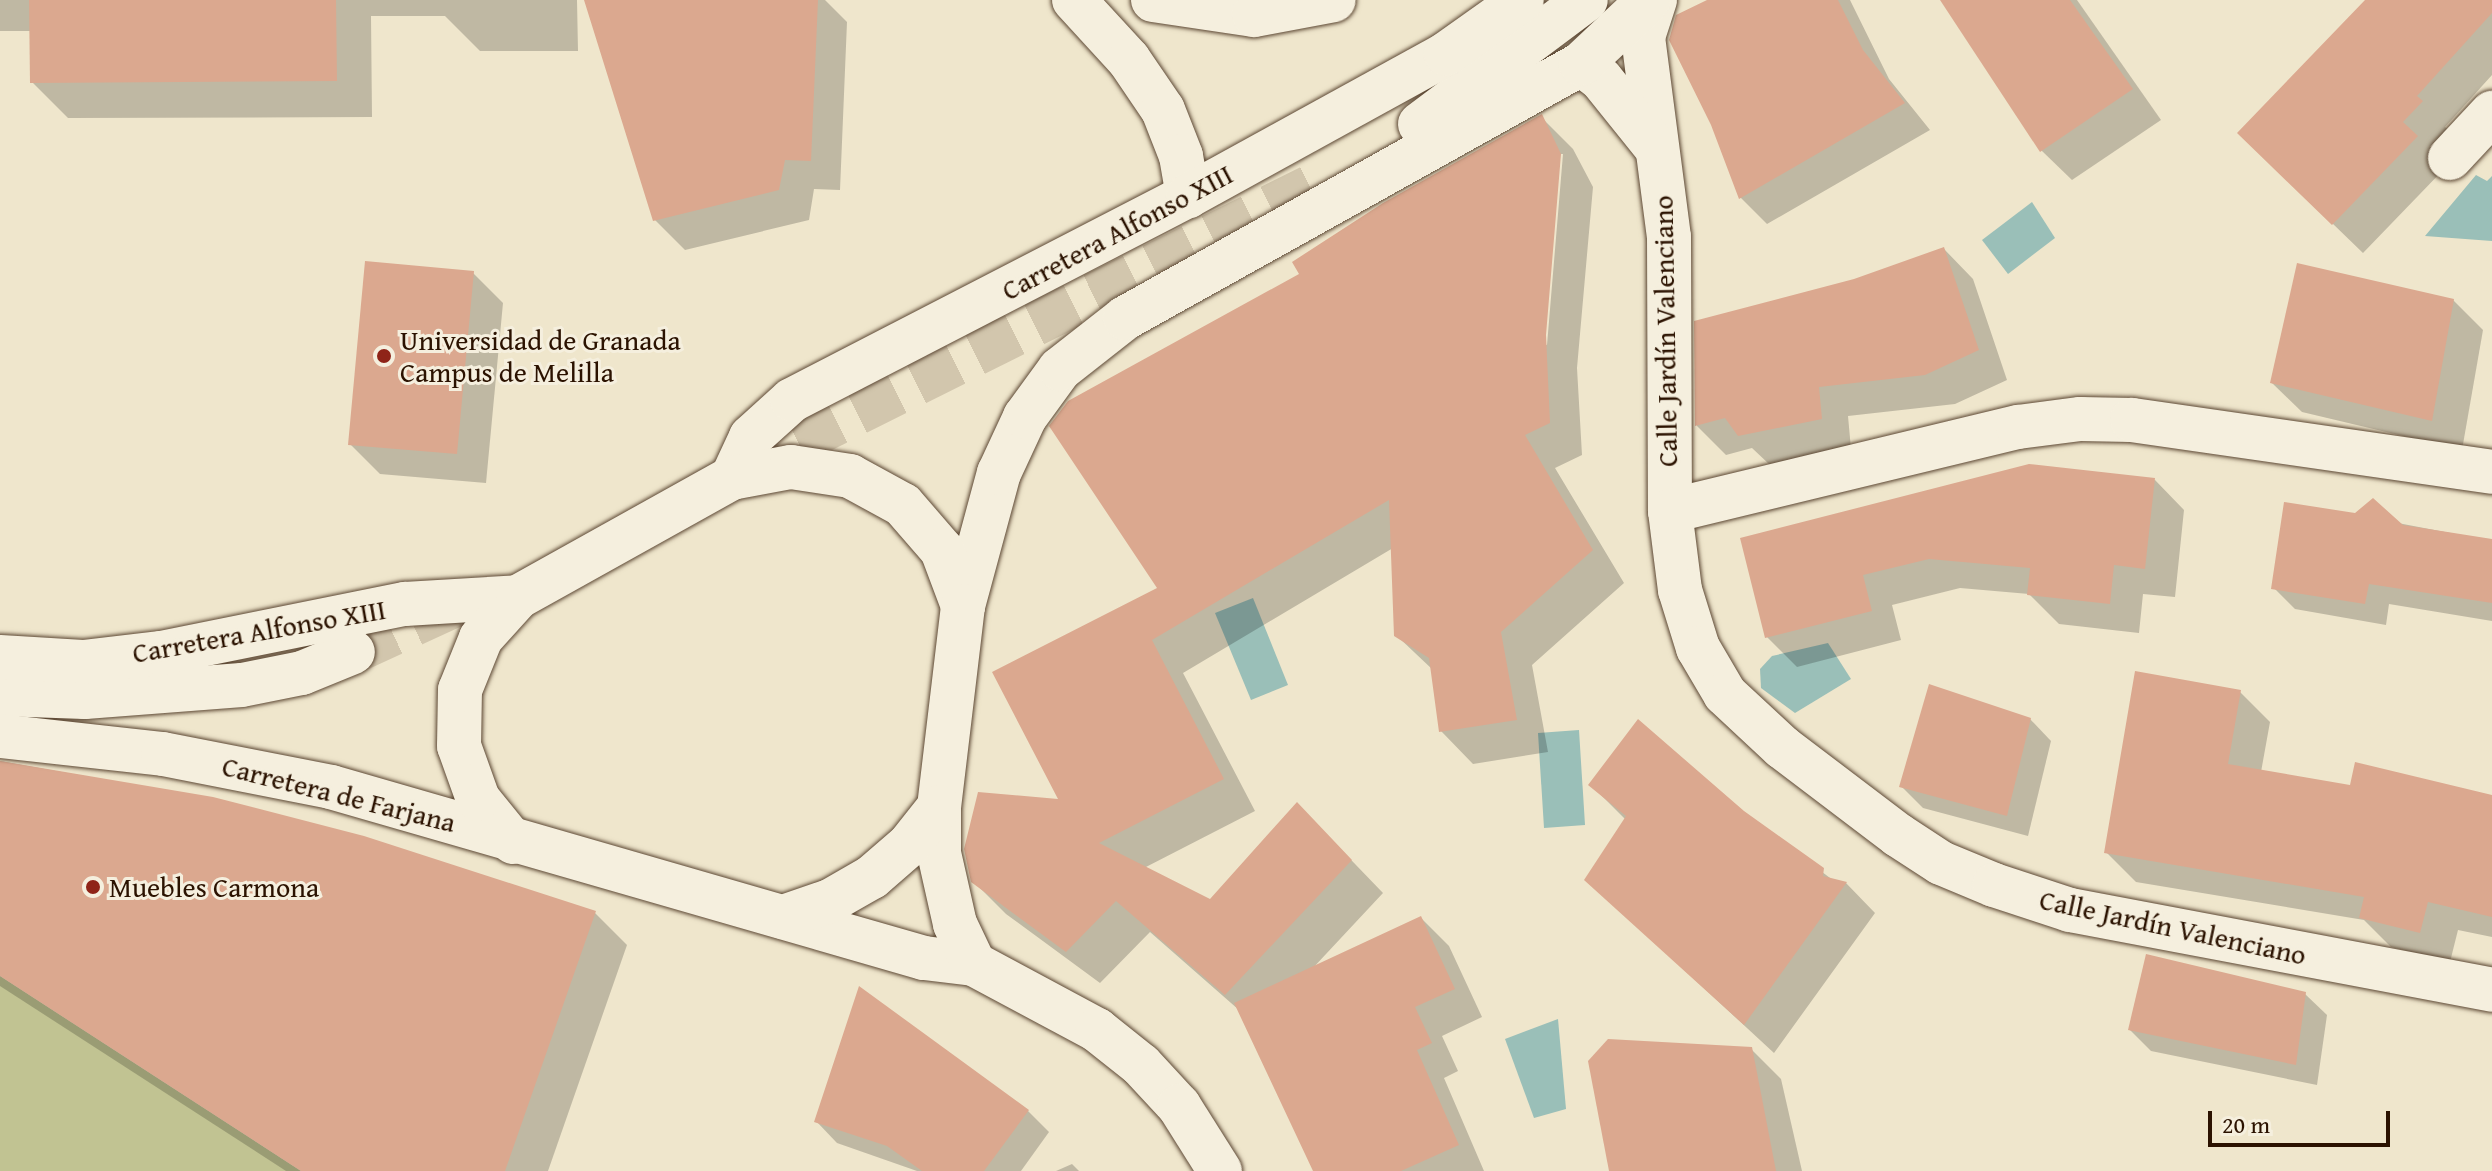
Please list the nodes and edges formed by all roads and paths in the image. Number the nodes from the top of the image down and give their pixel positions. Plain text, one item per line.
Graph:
1 (1074, 0) edge
2 (1153, 0) edge
3 (1334, 0) edge
4 (1522, 0) edge
5 (1586, 0) edge
6 (1649, 0) edge
7 (1655, 0) edge
8 (1581, 64) junction
9 (2492, 113) edge
10 (1658, 150) junction
11 (2450, 158) dead end
12 (1328, 178) tunnel mouth
13 (1188, 196) junction
14 (2492, 472) edge
15 (732, 478) junction
16 (1670, 511) junction
17 (518, 597) junction
18 (963, 606) junction
19 (353, 652) tunnel mouth
20 (0, 657) edge
21 (0, 694) edge
22 (0, 736) edge
23 (939, 807) junction
24 (514, 842) junction
25 (783, 917) junction
26 (974, 964) junction
27 (2492, 990) edge
28 (1220, 1171) edge

1 - 13 street
2 - 3 street
4 - 13 street, Carretera Alfonso XIII
5 - 12 street
6 - 8 street
7 - 10 street, Calle Jardín Valenciano
8 - 10 street
8 - 18 street
9 - 11 street
10 - 16 street, Calle Jardín Valenciano
13 - 15 street, Carretera Alfonso XIII
14 - 16 street, Calle Jardín Valenciano
15 - 17 street
15 - 18 street
16 - 27 street, Calle Jardín Valenciano
17 - 20 street, Carretera Alfonso XIII
17 - 24 street
18 - 23 street
19 - 21 street, Carretera Alfonso XIII
22 - 24 street, Carretera de Farjana
23 - 25 street
23 - 26 street
24 - 25 street, Carretera de Farjana
25 - 26 street
26 - 28 street

